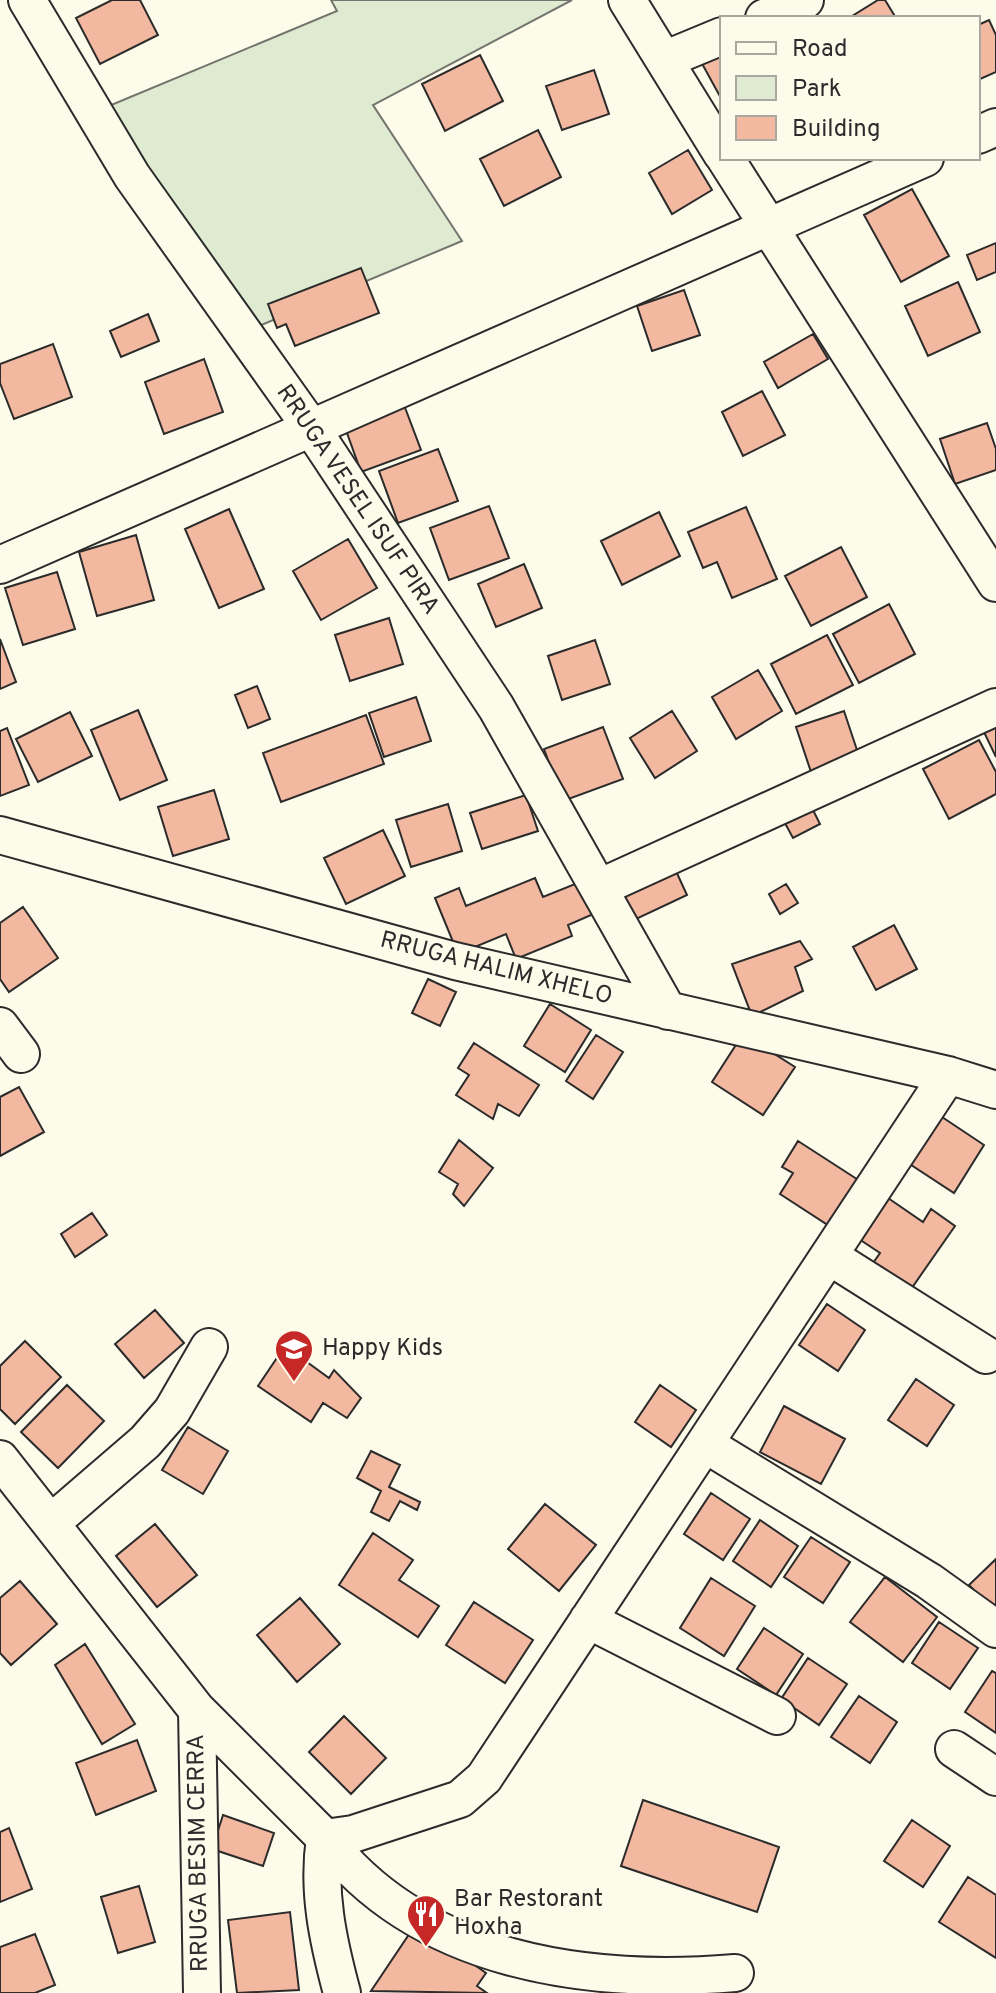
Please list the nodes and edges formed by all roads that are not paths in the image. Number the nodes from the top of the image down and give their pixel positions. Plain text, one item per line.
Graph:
1 (27, 0) edge
2 (627, 0) edge
3 (805, 0) edge
4 (769, 16) edge
5 (720, 37) edge
6 (664, 60) junction
7 (720, 151) edge
8 (726, 160) edge
9 (921, 160) edge
10 (768, 228) junction
11 (312, 429) junction
12 (0, 565) edge
13 (996, 583) edge
14 (996, 707) edge
15 (0, 835) edge
16 (599, 888) junction
17 (668, 1011) junction
18 (948, 1075) junction
19 (996, 1090) edge
20 (829, 1256) junction
21 (209, 1347) dead end
22 (986, 1355) dead end
23 (705, 1444) junction
24 (0, 1459) edge
25 (51, 1523) junction
26 (588, 1620) junction
27 (996, 1629) edge
28 (197, 1710) junction
29 (777, 1716) dead end
30 (954, 1749) dead end
31 (996, 1777) edge
32 (325, 1838) junction
33 (735, 1973) dead end
34 (202, 1993) edge
35 (342, 1993) edge

1 - 11 street, RRUGA VESEL ISUF PIRA
2 - 6 street
3 - 4 street
5 - 6 street
6 - 7 street
8 - 10 street
9 - 10 street
10 - 11 street
10 - 13 street
11 - 12 street
11 - 16 street, RRUGA VESEL ISUF PIRA
14 - 16 street
15 - 17 street, RRUGA HALIM XHELO
16 - 17 street, RRUGA VESEL ISUF PIRA
17 - 18 street, RRUGA HALIM XHELO
18 - 19 street, RRUGA HALIM XHELO
18 - 20 street
20 - 22 street
20 - 23 street
21 - 25 street
23 - 26 street
23 - 27 street
24 - 25 street, RRUGA BESIM CERRA
25 - 28 street, RRUGA BESIM CERRA
26 - 29 street
26 - 32 street
28 - 32 street
28 - 34 street, RRUGA BESIM CERRA
30 - 31 street
32 - 33 street
32 - 35 street

